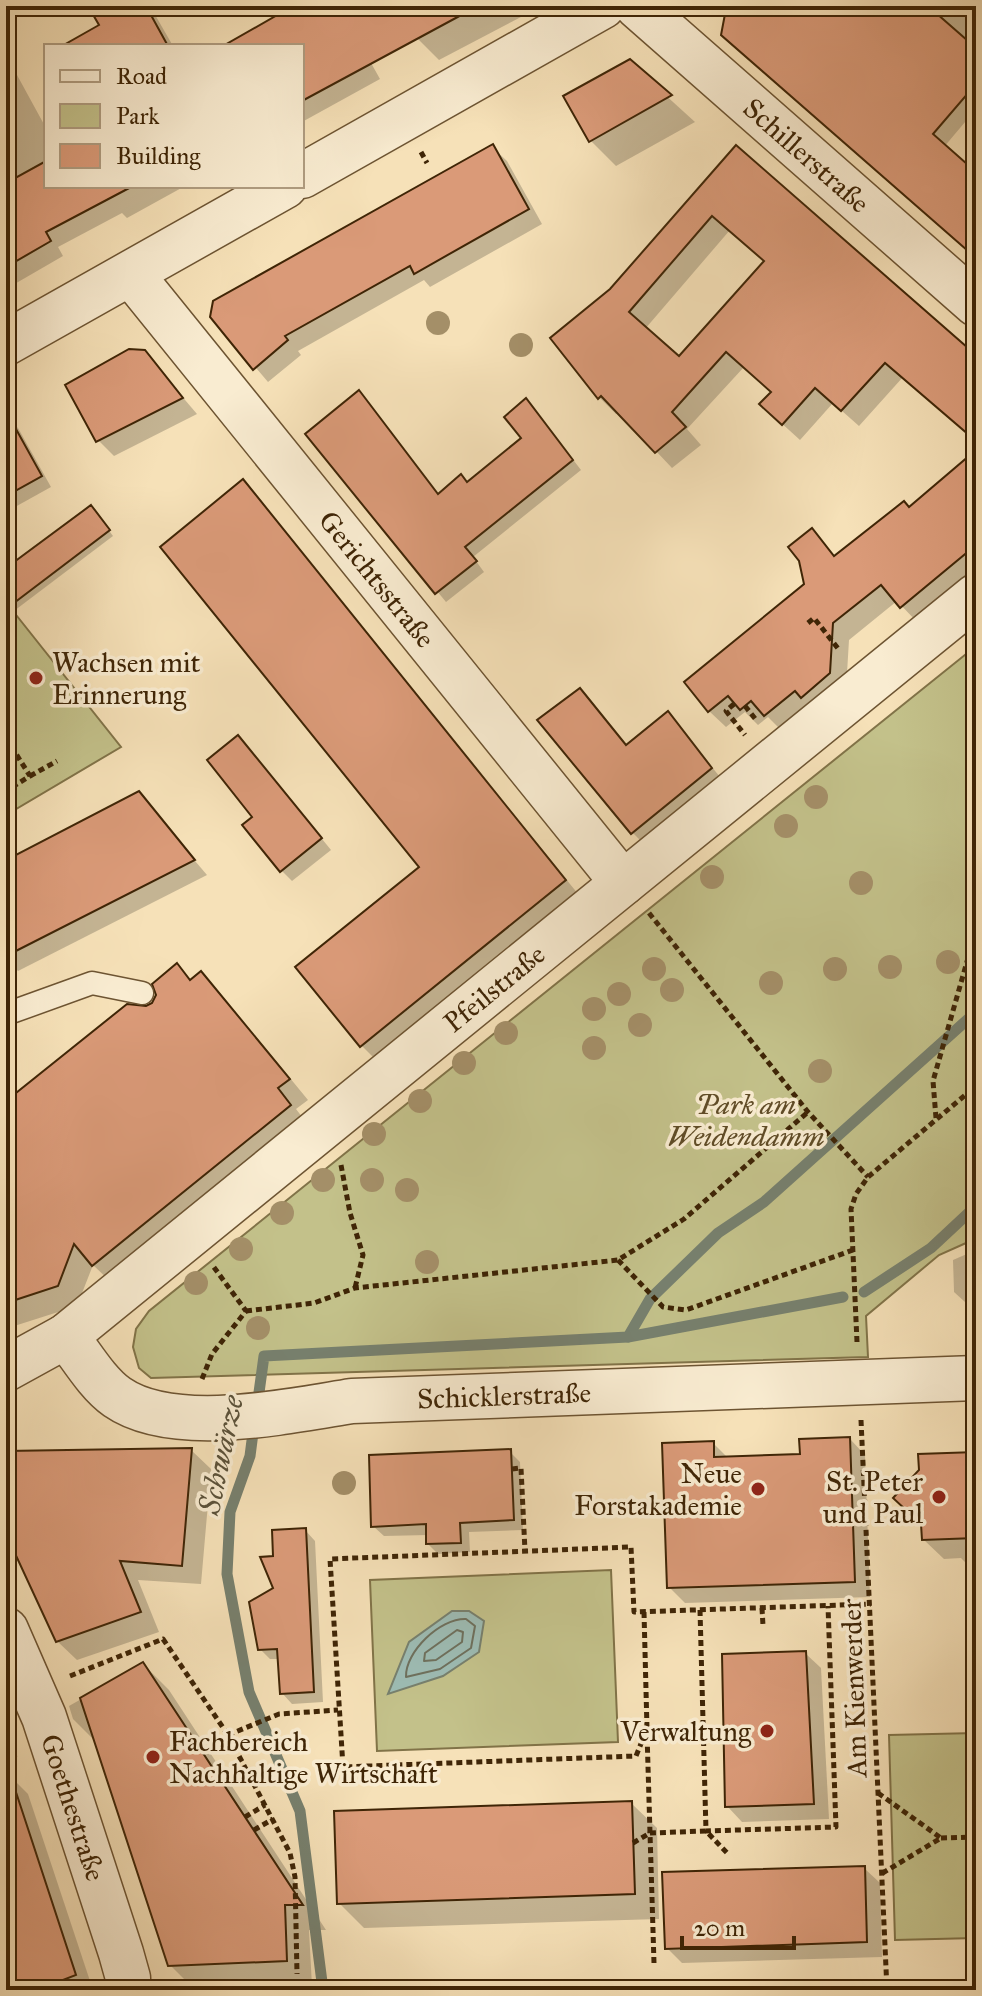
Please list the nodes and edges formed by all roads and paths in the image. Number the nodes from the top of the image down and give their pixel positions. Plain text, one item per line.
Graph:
1 (603, 6) edge
2 (637, 6) edge
3 (304, 175) edge
4 (282, 188) edge
5 (131, 274) junction
6 (976, 304) edge
7 (6, 343) edge
8 (976, 596) edge
9 (808, 623) dead end
10 (840, 651) dead end
11 (734, 704) dead end
12 (745, 706) dead end
13 (761, 725) dead end
14 (746, 736) dead end
15 (6, 738) edge
16 (57, 761) dead end
17 (30, 776) junction
18 (6, 791) edge
19 (633, 894) junction
20 (976, 930) edge
21 (142, 993) dead end
22 (6, 1014) edge
23 (976, 1086) edge
24 (809, 1113) junction
25 (936, 1119) junction
26 (339, 1152) dead end
27 (868, 1177) junction
28 (853, 1250) junction
29 (207, 1259) dead end
30 (618, 1260) junction
31 (355, 1288) junction
32 (246, 1311) junction
33 (856, 1318) dead end
34 (66, 1336) junction
35 (6, 1369) edge
36 (976, 1378) edge
37 (859, 1384) junction
38 (215, 1416) junction
39 (512, 1469) dead end
40 (525, 1551) junction
41 (871, 1604) junction
42 (828, 1606) junction
43 (762, 1608) junction
44 (700, 1610) junction
45 (644, 1612) junction
46 (763, 1626) dead end
47 (6, 1630) edge
48 (70, 1676) dead end
49 (338, 1710) junction
50 (647, 1729) junction
51 (228, 1735) junction
52 (878, 1793) junction
53 (265, 1805) junction
54 (245, 1817) dead end
55 (273, 1819) junction
56 (254, 1830) dead end
57 (706, 1831) junction
58 (650, 1833) junction
59 (976, 1837) edge
60 (941, 1838) junction
61 (633, 1843) dead end
62 (729, 1855) dead end
63 (881, 1874) junction
64 (654, 1963) dead end
65 (297, 1974) dead end
66 (126, 1990) edge
67 (887, 1990) edge

1 - 3 street
2 - 6 street, Schillerstraße
4 - 5 street
5 - 7 street
5 - 19 street, Gerichtsstraße
8 - 19 street, Pfeilstraße
9 - 10 path
11 - 14 path
12 - 13 path
15 - 17 path
16 - 17 path
17 - 18 path
19 - 24 path
19 - 34 street, Pfeilstraße
20 - 25 path
21 - 22 lane
23 - 25 path
24 - 27 path
24 - 30 path
25 - 27 path
26 - 31 path
27 - 28 path
28 - 30 path
28 - 33 path
29 - 32 path
30 - 31 path
31 - 32 path
32 - 38 path
34 - 35 street, Pfeilstraße
34 - 38 street, Schicklerstraße
36 - 37 street, Schicklerstraße
37 - 38 street, Schicklerstraße
37 - 41 path, Am Kienwerder
39 - 40 path
40 - 45 path
40 - 49 path
41 - 42 path
41 - 52 path, Am Kienwerder
42 - 43 path
42 - 57 path
43 - 44 path
43 - 46 path
44 - 45 path
44 - 57 path
45 - 50 path
47 - 66 street, Goethestraße
48 - 51 path
49 - 50 path
49 - 51 path
50 - 58 path
51 - 53 path
52 - 60 path
52 - 63 path, Am Kienwerder
53 - 54 path
53 - 55 path
55 - 56 path
55 - 65 path
57 - 58 path
57 - 62 path
58 - 61 path
58 - 64 path
59 - 60 path
60 - 63 path
63 - 67 path, Am Kienwerder

